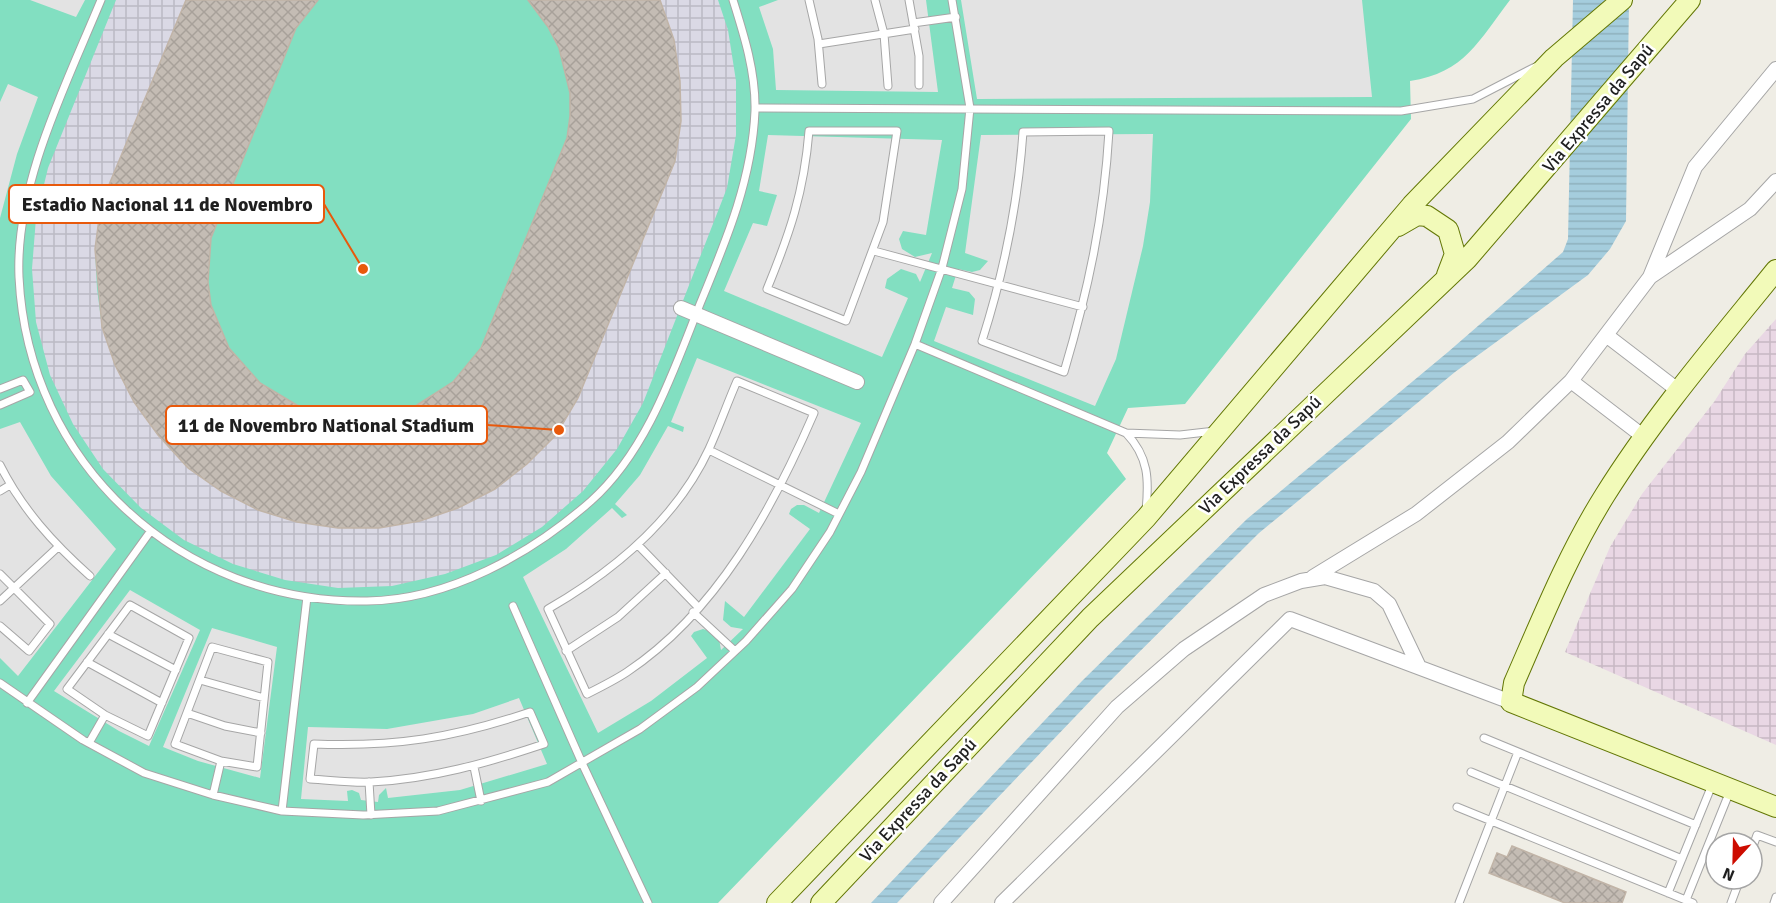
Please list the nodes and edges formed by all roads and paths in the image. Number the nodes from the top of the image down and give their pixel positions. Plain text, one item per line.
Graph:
1 (101, 0) edge
2 (733, 0) edge
3 (809, 0) edge
4 (875, 0) edge
5 (909, 0) edge
6 (952, 0) edge
7 (1622, 0) edge
8 (1690, 0) edge
9 (956, 17) junction
10 (914, 26) junction
11 (884, 34) junction
12 (819, 44) junction
13 (1554, 58) junction
14 (1776, 69) edge
15 (822, 84) dead end
16 (888, 86) dead end
17 (919, 86) dead end
18 (755, 108) junction
19 (970, 108) junction
20 (1776, 181) edge
21 (1385, 236) junction
22 (874, 250) junction
23 (942, 268) junction
24 (1776, 270) edge
25 (1650, 278) junction
26 (1443, 283) junction
27 (1000, 285) junction
28 (1083, 307) junction
29 (681, 308) dead end
30 (696, 314) junction
31 (1606, 334) junction
32 (915, 344) junction
33 (1571, 381) junction
34 (857, 382) dead end
35 (0, 389) edge
36 (1679, 391) junction
37 (0, 405) edge
38 (1221, 430) junction
39 (1126, 433) junction
40 (1644, 436) junction
41 (709, 450) junction
42 (0, 465) edge
43 (10, 485) junction
44 (780, 486) junction
45 (0, 491) edge
46 (839, 514) junction
47 (1146, 518) junction
48 (150, 532) junction
49 (638, 545) junction
50 (58, 547) junction
51 (666, 573) junction
52 (0, 574) edge
53 (90, 576) dead end
54 (1313, 577) junction
55 (13, 588) junction
56 (307, 597) junction
57 (0, 601) edge
58 (513, 606) dead end
59 (696, 610) junction
60 (0, 626) edge
61 (108, 634) junction
62 (566, 651) junction
63 (735, 651) junction
64 (87, 662) junction
65 (1419, 667) junction
66 (176, 670) junction
67 (200, 680) junction
68 (0, 683) edge
69 (264, 698) junction
70 (1511, 702) junction
71 (27, 703) junction
72 (162, 703) junction
73 (187, 713) junction
74 (105, 715) junction
75 (261, 733) junction
76 (1484, 738) dead end
77 (89, 743) junction
78 (1518, 752) junction
79 (221, 761) junction
80 (582, 763) junction
81 (474, 767) junction
82 (1471, 772) dead end
83 (369, 782) junction
84 (1505, 786) junction
85 (1722, 786) junction
86 (213, 795) junction
87 (481, 801) junction
88 (1457, 807) dead end
89 (1776, 807) edge
90 (282, 811) junction
91 (370, 815) junction
92 (1491, 821) junction
93 (1696, 825) junction
94 (1682, 860) junction
95 (1668, 893) junction
96 (1776, 897) edge
97 (1690, 902) edge
98 (648, 903) edge
99 (777, 903) edge
100 (821, 903) edge
101 (941, 903) edge
102 (1002, 903) edge
103 (1458, 903) edge
104 (1774, 903) edge

1 - 48 lane
2 - 18 lane
3 - 12 lane
4 - 11 lane
5 - 10 lane
6 - 9 lane
7 - 13 main road, Via Expressa da Sapú
8 - 26 main road, Via Expressa da Sapú
9 - 10 lane
9 - 19 lane
10 - 11 lane
10 - 17 lane
11 - 12 lane
11 - 16 lane
12 - 15 lane
13 - 19 lane
13 - 21 main road, Via Expressa da Sapú
14 - 25 street
18 - 19 lane
18 - 30 lane
19 - 23 lane
20 - 25 street
21 - 26 main road
21 - 38 main road, Via Expressa da Sapú
22 - 22 lane
22 - 23 lane
23 - 27 lane
23 - 32 lane
24 - 36 main road
25 - 31 street
26 - 100 main road, Via Expressa da Sapú
27 - 28 lane
27 - 28 lane
27 - 28 lane
29 - 30 street
30 - 34 street
30 - 56 lane
31 - 33 street
31 - 36 street
32 - 39 lane
32 - 46 lane
33 - 40 street
33 - 54 street
35 - 37 lane
36 - 40 main road
38 - 39 lane
38 - 47 main road, Via Expressa da Sapú
39 - 47 lane
40 - 70 main road
41 - 44 lane
41 - 44 lane
41 - 49 lane
42 - 43 lane
43 - 45 lane
43 - 50 lane
44 - 46 lane
44 - 59 lane
46 - 63 lane
47 - 99 main road, Via Expressa da Sapú
48 - 56 lane
48 - 71 lane
49 - 51 lane
49 - 62 lane
50 - 53 lane
50 - 55 lane
51 - 59 lane
51 - 62 lane
52 - 55 lane
54 - 65 street
54 - 101 street
55 - 57 lane
55 - 60 lane
56 - 90 lane
58 - 80 lane
59 - 62 lane
59 - 63 lane
61 - 64 lane
61 - 66 lane
61 - 66 lane
63 - 80 lane
64 - 72 lane
64 - 74 lane
65 - 70 street
65 - 102 street
66 - 72 lane
67 - 69 lane
67 - 69 lane
67 - 73 lane
68 - 71 lane
69 - 75 lane
70 - 85 main road
71 - 77 lane
72 - 74 lane
73 - 75 lane
73 - 79 lane
74 - 77 lane
75 - 79 lane
76 - 78 lane
77 - 86 lane
78 - 84 lane
78 - 93 lane
79 - 86 lane
80 - 87 lane
80 - 98 lane
81 - 83 lane
81 - 83 lane
81 - 87 lane
82 - 84 lane
83 - 91 lane
84 - 92 lane
84 - 94 lane
85 - 89 main road
85 - 93 lane
85 - 97 lane
86 - 90 lane
87 - 91 lane
88 - 92 lane
90 - 91 lane
92 - 95 lane
92 - 103 lane
93 - 94 lane
94 - 95 lane
95 - 97 lane
96 - 104 lane

